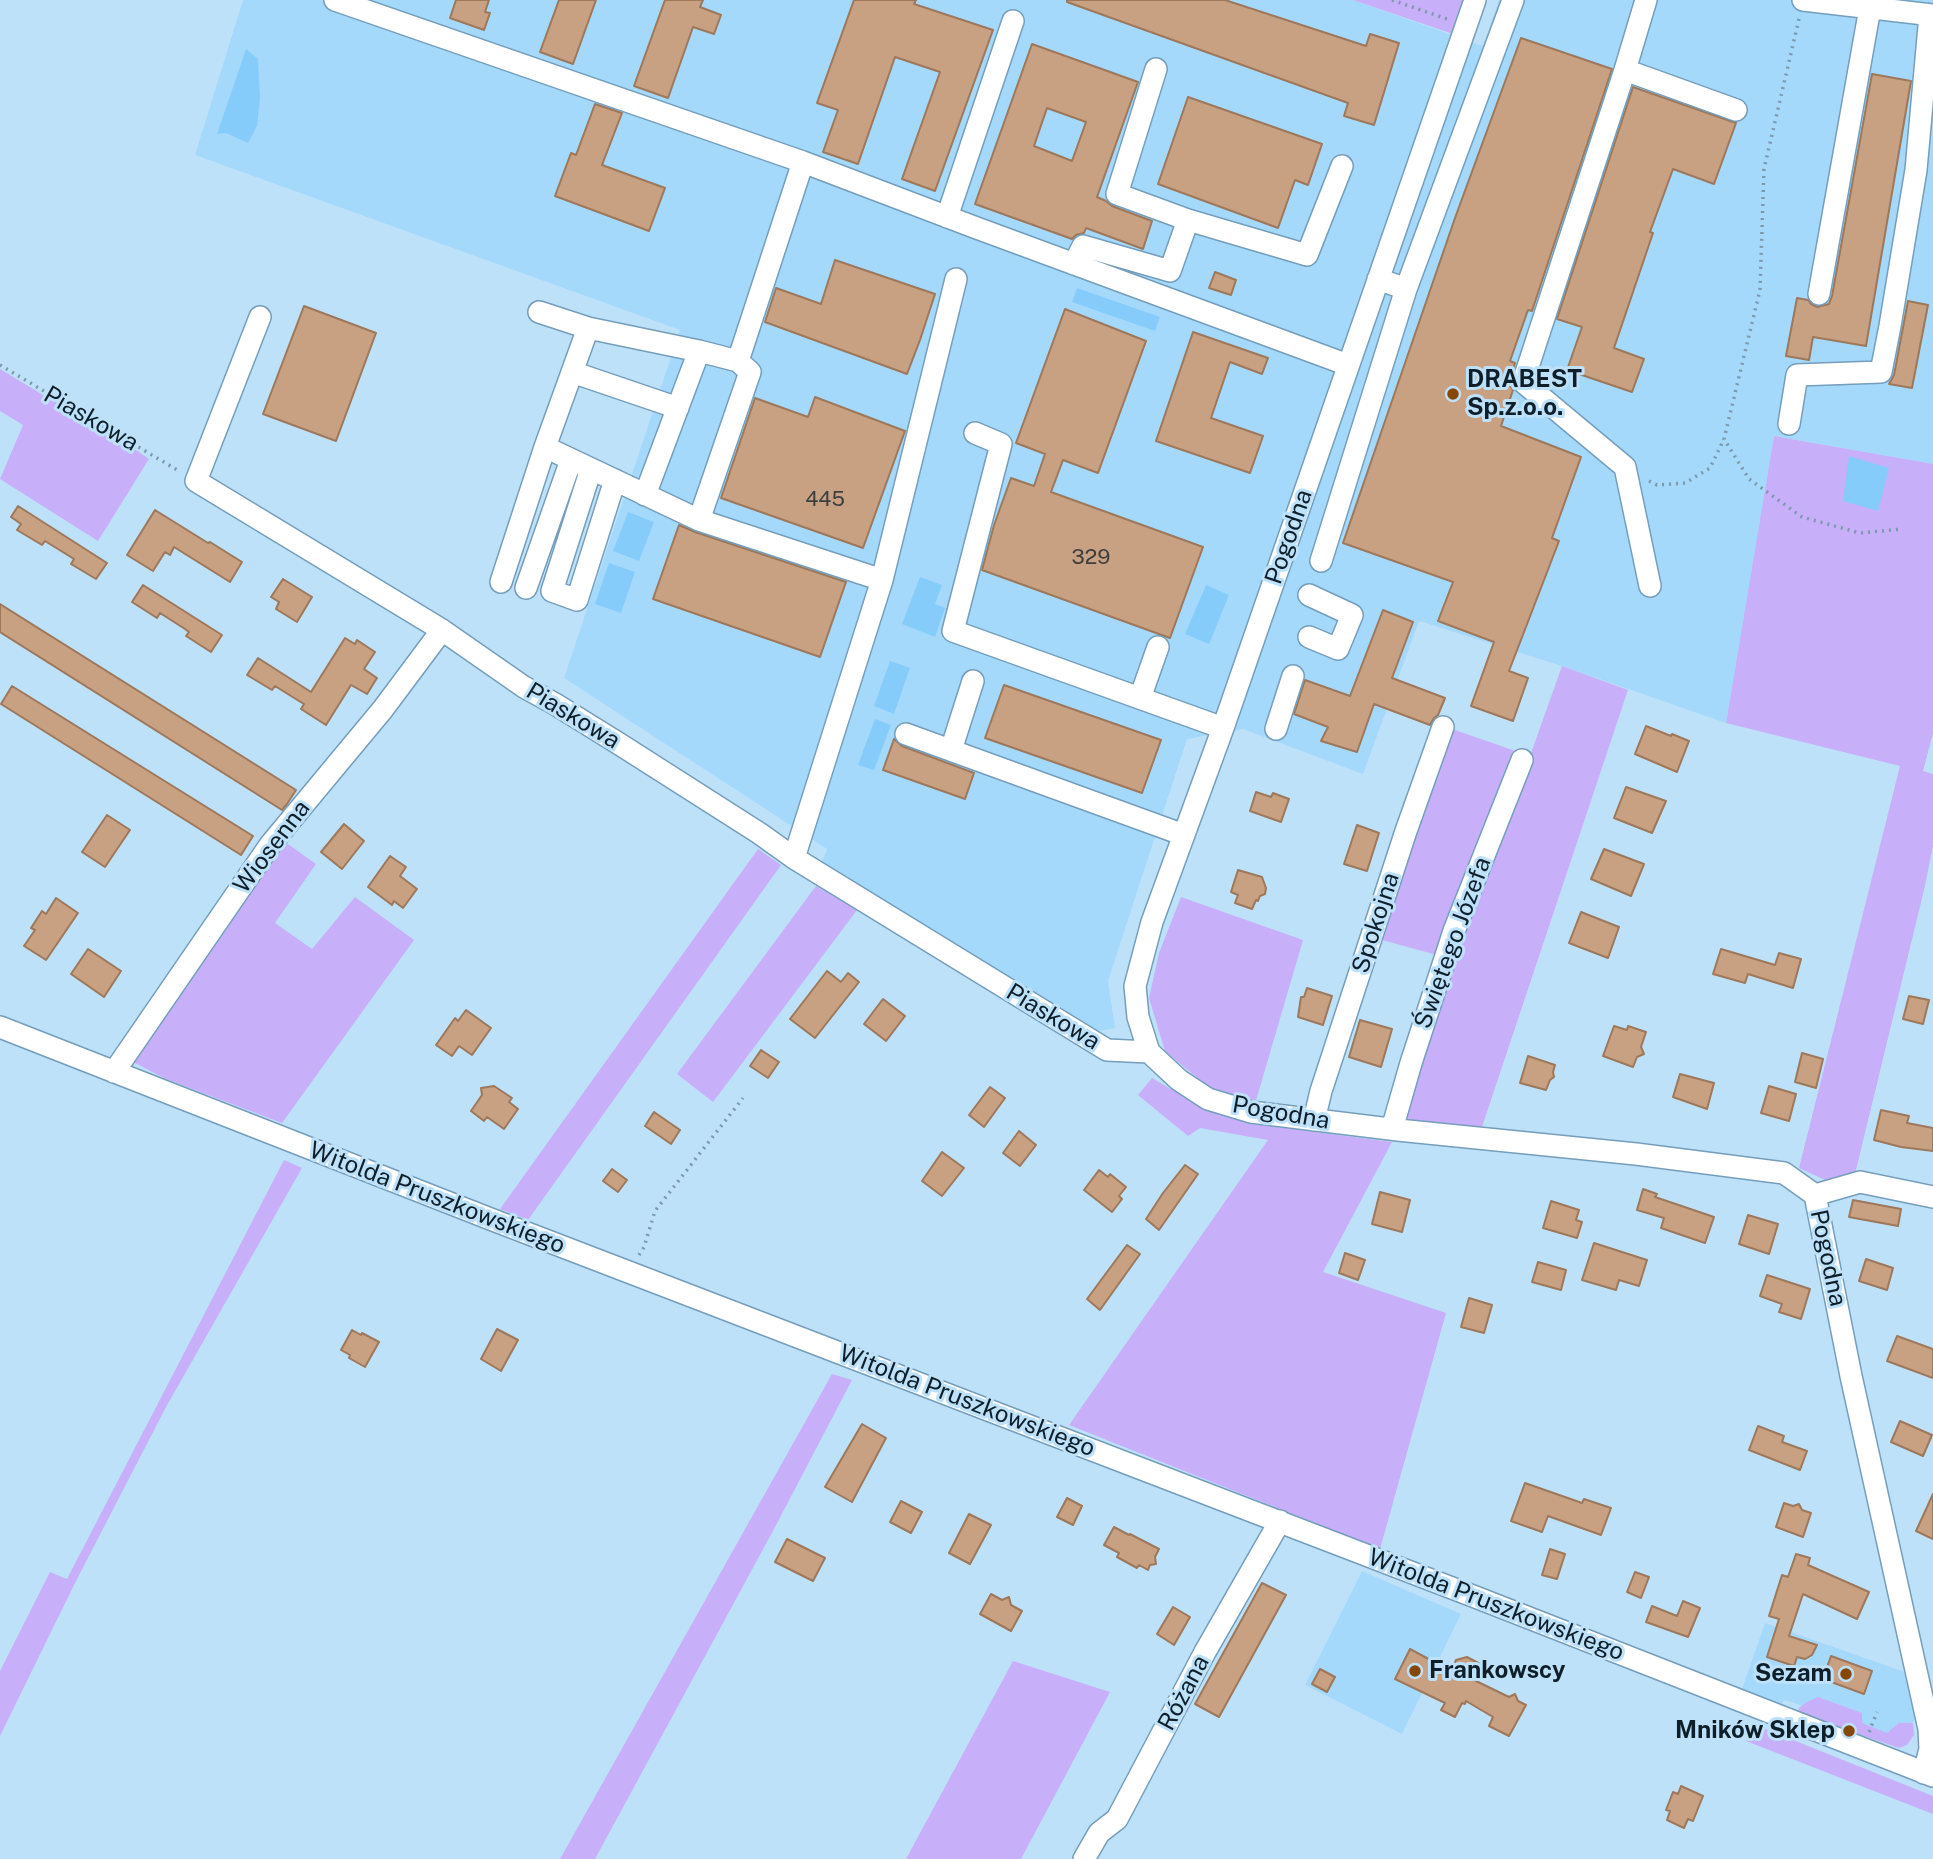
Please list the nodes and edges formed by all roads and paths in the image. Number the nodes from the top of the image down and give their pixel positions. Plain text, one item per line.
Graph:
1 (335, 0) edge
2 (1392, 0) edge
3 (1475, 0) edge
4 (1513, 0) edge
5 (1646, 0) edge
6 (1803, 0) edge
7 (1870, 8) junction
8 (1932, 15) edge
9 (1013, 21) dead end
10 (1465, 26) junction
11 (1156, 69) dead end
12 (1625, 70) junction
13 (1736, 110) dead end
14 (803, 162) junction
15 (1342, 166) dead end
16 (947, 217) junction
17 (1188, 220) junction
18 (1074, 264) junction
19 (956, 279) dead end
20 (1378, 279) junction
21 (1406, 289) junction
22 (1819, 294) dead end
23 (540, 312) dead end
24 (260, 317) dead end
25 (588, 328) junction
26 (699, 351) junction
27 (738, 361) junction
28 (0, 365) edge
29 (1348, 365) junction
30 (572, 372) junction
31 (678, 408) junction
32 (1789, 424) dead end
33 (975, 433) dead end
34 (1724, 439) junction
35 (545, 447) junction
36 (571, 460) junction
37 (1625, 467) junction
38 (591, 469) junction
39 (615, 480) junction
40 (196, 481) junction
41 (645, 495) junction
42 (699, 520) junction
43 (1902, 529) dead end
44 (1321, 561) dead end
45 (882, 580) junction
46 (501, 582) dead end
47 (1650, 586) dead end
48 (526, 588) dead end
49 (1309, 595) dead end
50 (442, 630) junction
51 (1309, 638) dead end
52 (1158, 647) dead end
53 (1293, 676) dead end
54 (973, 681) dead end
55 (1140, 698) junction
56 (1443, 727) dead end
57 (1223, 728) junction
58 (1276, 729) dead end
59 (905, 734) dead end
60 (951, 750) junction
61 (1522, 760) dead end
62 (1184, 835) junction
63 (794, 858) junction
64 (0, 1027) edge
65 (1149, 1052) junction
66 (114, 1072) junction
67 (743, 1098) dead end
68 (1314, 1120) junction
69 (1392, 1129) junction
70 (1815, 1195) junction
71 (1933, 1197) edge
72 (627, 1271) junction
73 (1280, 1521) junction
74 (1877, 1712) dead end
75 (1861, 1734) dead end
76 (1928, 1774) edge
77 (1084, 1859) edge

1 - 14 street
2 - 10 path
3 - 10 street, Pogodna
4 - 21 street
5 - 12 street
6 - 7 street
6 - 34 path
7 - 8 street
7 - 22 street
8 - 32 street
9 - 16 street
10 - 20 street, Pogodna
11 - 17 street
12 - 13 street
12 - 37 street
14 - 16 street
14 - 27 street
15 - 17 street
16 - 18 street
17 - 18 street
18 - 29 street
19 - 45 street
20 - 21 street
20 - 29 street, Pogodna
21 - 44 street
23 - 25 street
24 - 40 street
25 - 26 street
25 - 30 street
26 - 27 street
26 - 31 street
27 - 42 street
28 - 40 path, Piaskowa
29 - 57 street, Pogodna
30 - 31 street
30 - 35 street
31 - 41 street
33 - 55 street
34 - 37 path
34 - 43 path
35 - 36 street
35 - 46 street
36 - 38 street
36 - 48 street
37 - 47 street
38 - 39 street
38 - 39 street
39 - 41 street
40 - 50 street, Piaskowa
41 - 42 street
42 - 45 street
45 - 63 street
49 - 51 street
50 - 63 street, Piaskowa
50 - 66 street, Wiosenna
52 - 55 street
53 - 58 street
54 - 60 street
55 - 57 street
56 - 68 street, Spokojna
57 - 62 street, Pogodna
59 - 60 street
60 - 62 street
61 - 69 street, Świętego Józefa
62 - 65 street, Pogodna
63 - 65 street, Piaskowa
64 - 66 street, Witolda Pruszkowskiego
65 - 68 street, Pogodna
66 - 72 street, Witolda Pruszkowskiego
67 - 72 path
68 - 69 street, Pogodna
69 - 70 street, Pogodna
70 - 71 street
70 - 76 street, Pogodna
72 - 73 street, Witolda Pruszkowskiego
73 - 76 street, Witolda Pruszkowskiego
73 - 77 street, Różana
74 - 75 path

